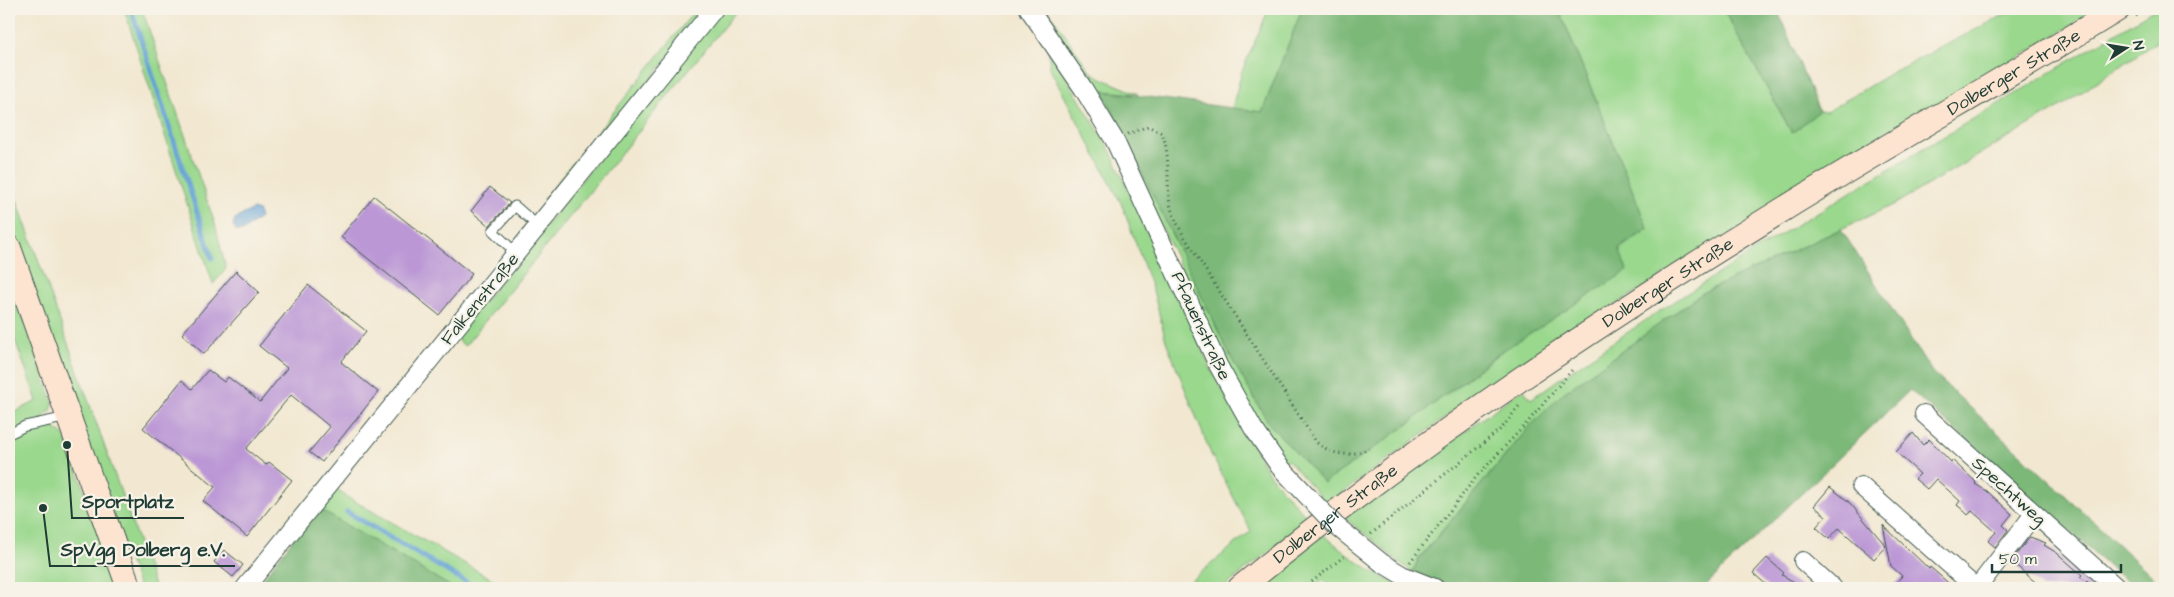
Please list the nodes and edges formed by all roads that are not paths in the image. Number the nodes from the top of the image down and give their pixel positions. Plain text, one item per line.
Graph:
1 (714, 9) edge
2 (1029, 9) edge
3 (2125, 14) edge
4 (539, 227) junction
5 (9, 248) edge
6 (517, 254) junction
7 (1924, 414) dead end
8 (69, 418) junction
9 (9, 434) edge
10 (1861, 486) dead end
11 (2034, 514) junction
12 (1803, 561) dead end
13 (129, 588) edge
14 (245, 588) edge
15 (1240, 588) edge
16 (1435, 588) edge
17 (1833, 588) edge
18 (1976, 588) edge
19 (2117, 588) edge

1 - 4 street, Falkenstraße
2 - 16 street, Pfauenstraße, bridge
3 - 15 main road, Dolberger Straße
4 - 6 street, Falkenstraße
4 - 6 lane
5 - 8 main road
6 - 14 street, Falkenstraße
7 - 11 street, Spechtweg
8 - 9 lane
8 - 13 main road
10 - 18 street
11 - 18 street
11 - 19 street, Spechtweg
12 - 17 street

